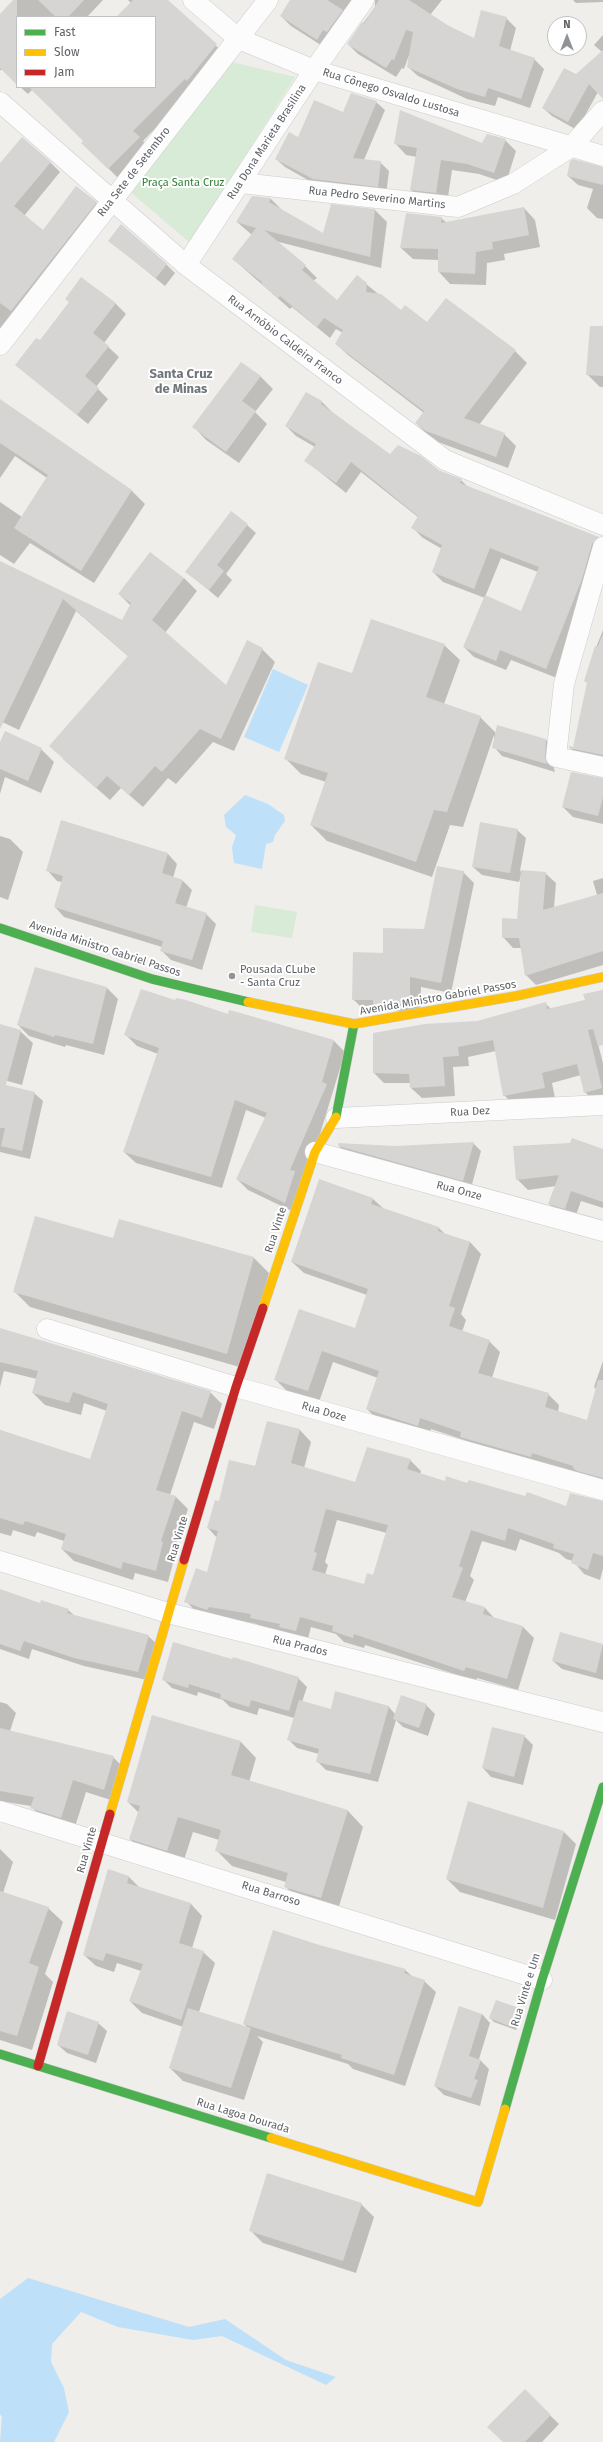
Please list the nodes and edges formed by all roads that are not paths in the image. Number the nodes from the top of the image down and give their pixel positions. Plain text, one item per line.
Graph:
1 (193, 0) edge
2 (268, 0) edge
3 (364, 0) edge
4 (239, 39) junction
5 (314, 70) junction
6 (0, 102) edge
7 (603, 111) edge
8 (571, 147) junction
9 (603, 156) edge
10 (241, 183) junction
11 (112, 199) junction
12 (186, 266) junction
13 (0, 345) edge
14 (603, 525) edge
15 (603, 547) edge
16 (603, 767) edge
17 (0, 928) edge
18 (603, 977) edge
19 (354, 1024) junction
20 (603, 1105) edge
21 (336, 1118) junction
22 (315, 1152) junction
23 (603, 1231) edge
24 (47, 1329) dead end
25 (236, 1388) junction
26 (603, 1490) edge
27 (0, 1560) edge
28 (168, 1612) junction
29 (603, 1722) edge
30 (603, 1787) edge
31 (0, 1811) edge
32 (102, 1841) junction
33 (542, 1980) junction
34 (0, 2054) edge
35 (38, 2066) junction
36 (478, 2202) joint

1 - 4 street, Rua Cônego Osvaldo Lustosa
2 - 4 street, Rua Sete de Setembro
3 - 5 street, Rua Dona Marieta Brasilina
4 - 5 street, Rua Cônego Osvaldo Lustosa
4 - 11 street, Rua Sete de Setembro
5 - 8 street, Rua Cônego Osvaldo Lustosa
5 - 10 street, Rua Dona Marieta Brasilina
6 - 11 street, Rua Arnóbio Caldeira Franco
7 - 8 street, Rua Pedro Severino Martins
8 - 9 street, Rua Cônego Osvaldo Lustosa
8 - 10 street, Rua Pedro Severino Martins
10 - 12 street, Rua Dona Marieta Brasilina
11 - 12 street, Rua Arnóbio Caldeira Franco
11 - 13 street, Rua Sete de Setembro
12 - 14 street, Rua Arnóbio Caldeira Franco
15 - 16 street
17 - 19 street, Avenida Ministro Gabriel Passos
18 - 19 street, Avenida Ministro Gabriel Passos
19 - 21 street, Rua Vinte
20 - 21 street, Rua Dez
21 - 22 street, Rua Vinte
22 - 23 street, Rua Onze
22 - 25 street, Rua Vinte
24 - 25 street, Rua Doze
25 - 26 street, Rua Doze
25 - 28 street, Rua Vinte
27 - 28 street, Rua Prados
28 - 29 street, Rua Prados
28 - 32 street, Rua Vinte
30 - 33 street, Rua Vinte e Um
31 - 32 street, Rua Barroso
32 - 33 street, Rua Barroso
32 - 35 street, Rua Vinte
33 - 36 street, Rua Vinte e Um
34 - 35 street, Rua Lagoa Dourada
35 - 36 street, Rua Lagoa Dourada

